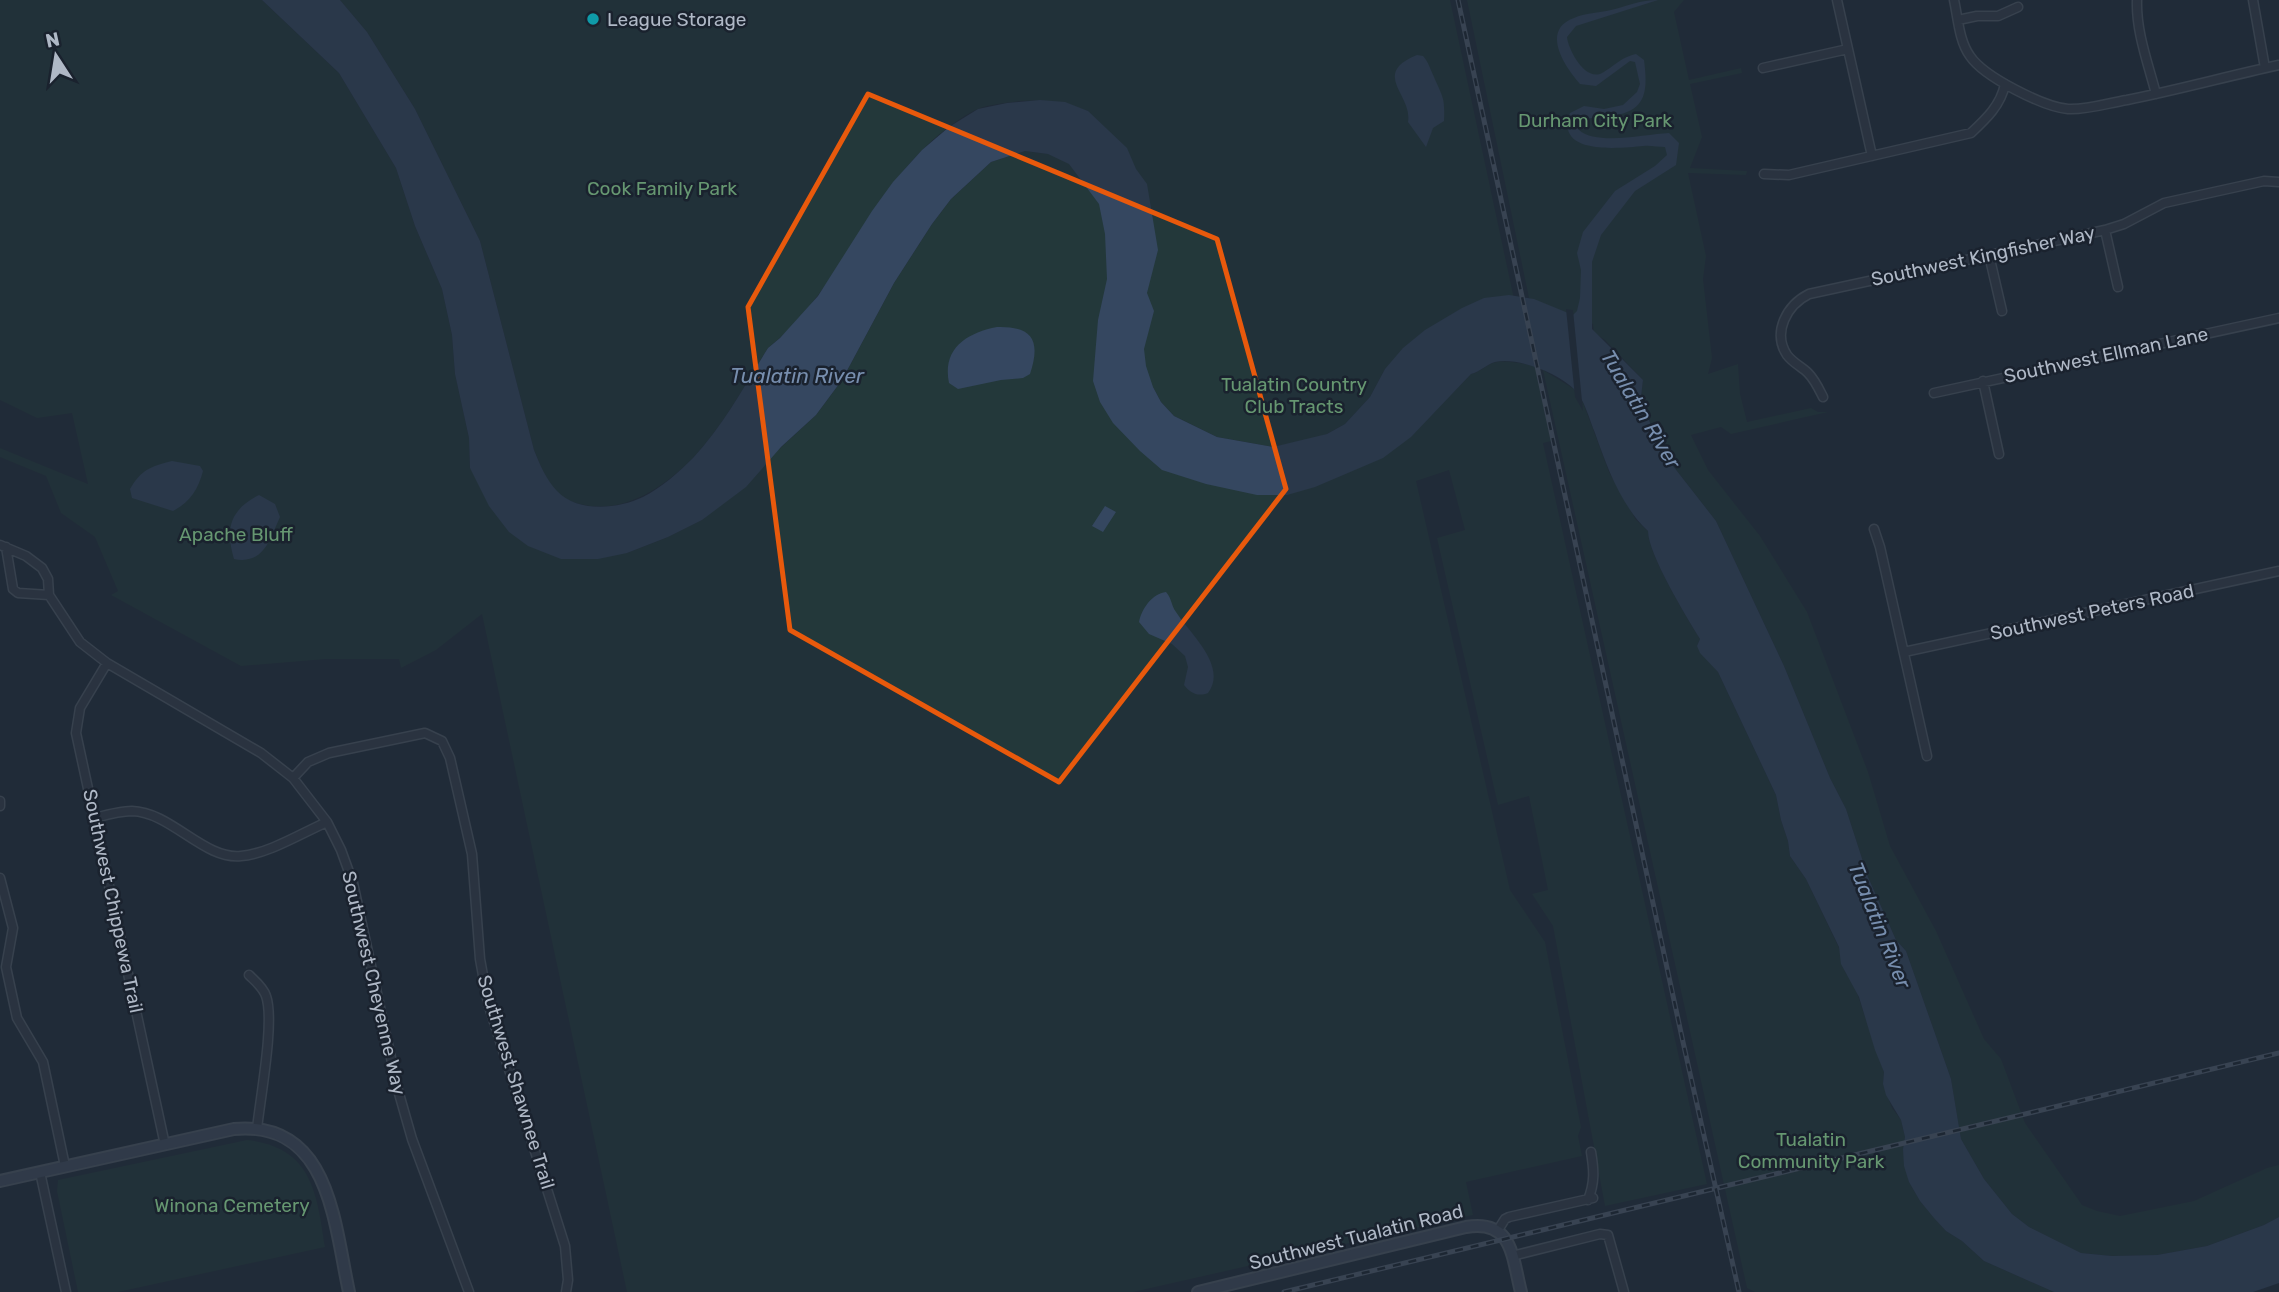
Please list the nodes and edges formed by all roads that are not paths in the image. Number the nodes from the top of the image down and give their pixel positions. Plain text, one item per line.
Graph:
1 (1837, 0) edge
2 (1954, 0) edge
3 (2137, 0) edge
4 (2253, 0) edge
5 (2018, 7) dead end
6 (1958, 20) junction
7 (1848, 49) junction
8 (2279, 65) edge
9 (1763, 68) dead end
10 (2266, 68) junction
11 (2005, 84) junction
12 (2156, 94) junction
13 (1872, 156) junction
14 (1764, 174) dead end
15 (2279, 182) edge
16 (2105, 230) junction
17 (1989, 255) junction
18 (2118, 287) dead end
19 (2002, 311) dead end
20 (2279, 318) edge
21 (1983, 381) junction
22 (1934, 393) dead end
23 (1823, 397) dead end
24 (1999, 454) dead end
25 (1874, 529) dead end
26 (3, 546) edge
27 (2279, 571) edge
28 (49, 595) junction
29 (1904, 652) junction
30 (107, 663) junction
31 (1927, 756) dead end
32 (293, 778) junction
33 (95, 818) junction
34 (327, 822) junction
35 (0, 878) edge
36 (249, 975) dead end
37 (257, 1129) junction
38 (165, 1144) junction
39 (1591, 1152) dead end
40 (65, 1166) junction
41 (40, 1172) junction
42 (0, 1181) edge
43 (1498, 1230) junction
44 (1512, 1255) junction
45 (66, 1292) edge
46 (349, 1292) edge
47 (469, 1292) edge
48 (566, 1292) edge
49 (1198, 1292) edge
50 (1521, 1292) edge
51 (1624, 1292) edge

1 - 7 street
2 - 6 street
3 - 12 street
4 - 10 street
5 - 6 street
6 - 11 street
7 - 9 street
7 - 13 street
8 - 10 street
10 - 12 street
11 - 12 street
11 - 13 street
13 - 14 street
15 - 16 street, Southwest Kingfisher Way
16 - 17 street, Southwest Kingfisher Way
16 - 18 street
17 - 19 street
17 - 23 street, Southwest Kingfisher Way
20 - 21 street, Southwest Ellman Lane
21 - 22 street, Southwest Ellman Lane
21 - 24 street
25 - 29 street
26 - 28 street, Southwest Cheyenne Way
26 - 28 street, Southwest Cheyenne Way
27 - 29 street, Southwest Peters Road
28 - 30 street, Southwest Cheyenne Way
29 - 31 street
30 - 32 street, Southwest Cheyenne Way
30 - 33 street, Southwest Chippewa Trail
32 - 34 street, Southwest Cheyenne Way
32 - 48 street, Southwest Shawnee Trail
33 - 34 street
33 - 38 street, Southwest Chippewa Trail
34 - 47 street, Southwest Cheyenne Way
35 - 40 street
36 - 37 street
37 - 38 main road
37 - 46 main road
38 - 40 main road
39 - 43 street
40 - 41 main road
41 - 42 main road
41 - 45 street
43 - 44 main road
43 - 49 main road, Southwest Tualatin Road
44 - 50 main road
44 - 51 street

